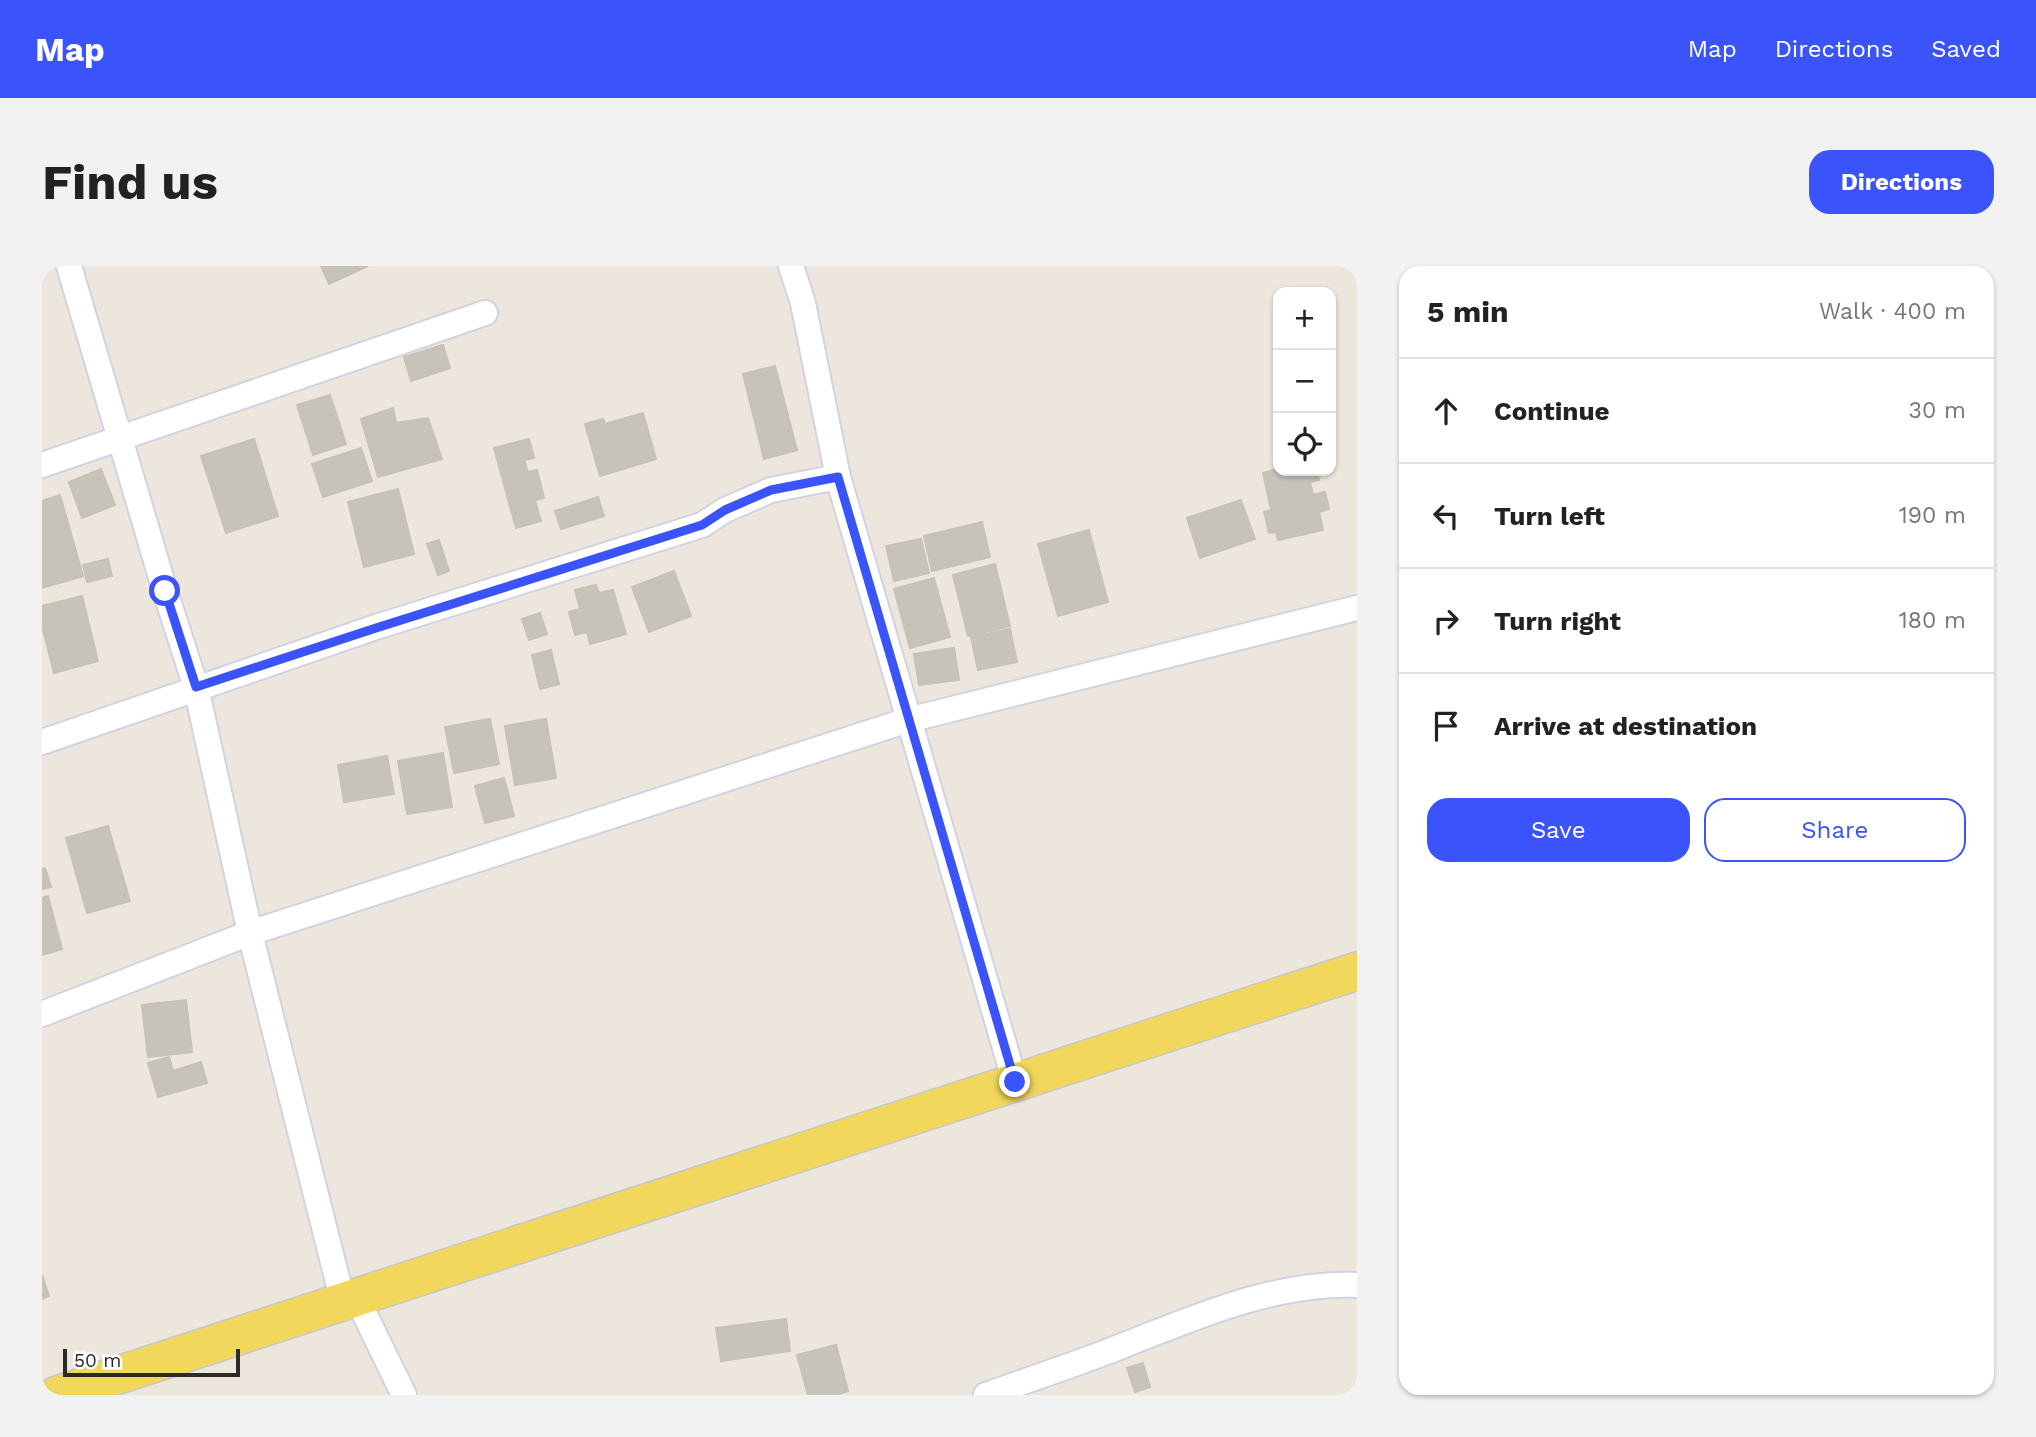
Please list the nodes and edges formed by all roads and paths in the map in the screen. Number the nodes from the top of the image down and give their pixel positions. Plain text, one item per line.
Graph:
1 (69, 266) edge
2 (791, 266) edge
3 (485, 313) dead end
4 (120, 439) junction
5 (42, 465) edge
6 (838, 477) junction
7 (1357, 608) edge
8 (196, 687) junction
9 (908, 720) junction
10 (42, 742) edge
11 (250, 933) junction
12 (1357, 971) edge
13 (1357, 989) edge
14 (42, 1014) edge
15 (1015, 1082) junction
16 (901, 1129) junction
17 (1357, 1285) edge
18 (354, 1308) junction
19 (57, 1395) edge
20 (122, 1395) edge
21 (404, 1395) edge
22 (986, 1395) edge

1 - 4 street
2 - 6 street
3 - 4 street
4 - 5 street
4 - 8 street
6 - 8 street
6 - 9 street
7 - 9 street
8 - 10 street
8 - 11 street
9 - 11 street
9 - 15 street
11 - 14 street
11 - 18 street
12 - 15 main road
13 - 16 main road
15 - 16 main road
16 - 18 main road
17 - 22 street
18 - 19 main road
18 - 20 main road
18 - 21 street

